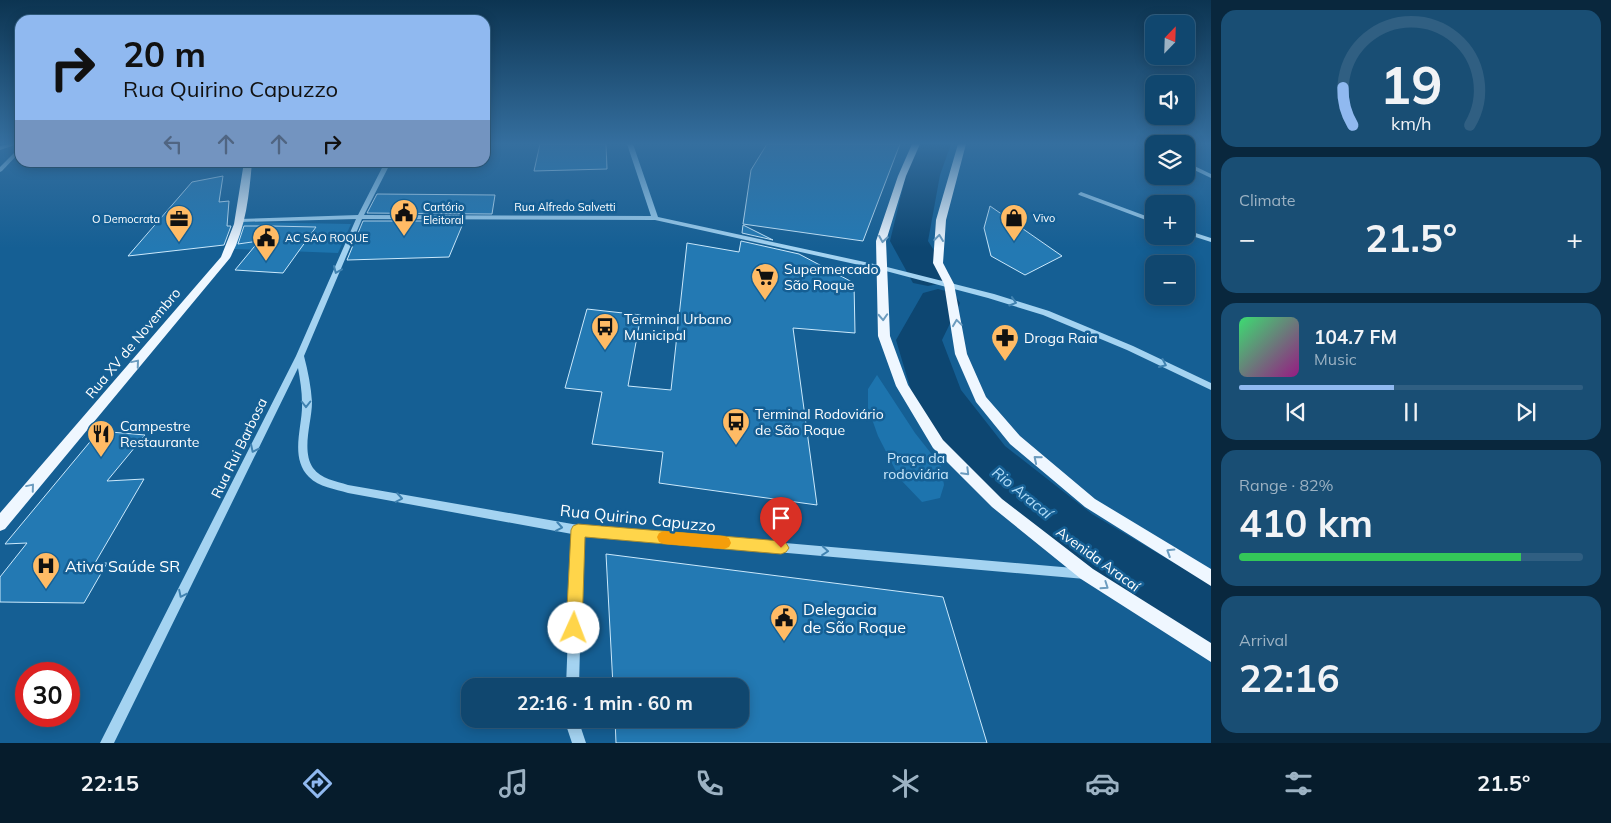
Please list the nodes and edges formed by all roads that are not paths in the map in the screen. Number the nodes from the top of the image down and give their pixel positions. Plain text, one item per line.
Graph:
1 (246, 179) edge
2 (380, 179) edge
3 (641, 179) edge
4 (901, 179) edge
5 (952, 179) edge
6 (1081, 194) dead end
7 (360, 217) junction
8 (654, 218) junction
9 (1145, 218) edge
10 (240, 220) junction
11 (1195, 235) edge
12 (1211, 240) edge
13 (889, 270) junction
14 (945, 283) junction
15 (300, 356) junction
16 (1211, 386) edge
17 (0, 524) edge
18 (578, 530) junction
19 (1087, 574) junction
20 (1211, 578) edge
21 (1211, 653) edge
22 (572, 678) edge
23 (574, 728) edge
24 (107, 743) edge
25 (579, 743) edge

1 - 10 main road, Rua XV de Novembro
2 - 7 street, Rua Rui Barbosa
3 - 8 street
4 -> 13 main road, Avenida Aracaí
14 -> 5 main road
6 - 9 street
7 - 8 street, Rua Alfredo Salvetti
7 - 10 street, Rua Alfredo Salvetti
7 -> 15 street, Rua Rui Barbosa
8 - 13 street, Rua Alfredo Salvetti
17 -> 10 main road, Rua XV de Novembro
11 - 12 street
13 - 14 street, Rua Alfredo Salvetti
13 -> 19 main road, Avenida Aracaí
14 -> 16 street, Rua Alfredo Salvetti
20 -> 14 main road
15 -> 18 street, Rua Quirino Capuzzo
15 -> 24 street, Rua Rui Barbosa
18 -> 19 street, Rua Quirino Capuzzo
18 - 22 street
19 -> 21 main road, Avenida Aracaí
23 - 25 street

